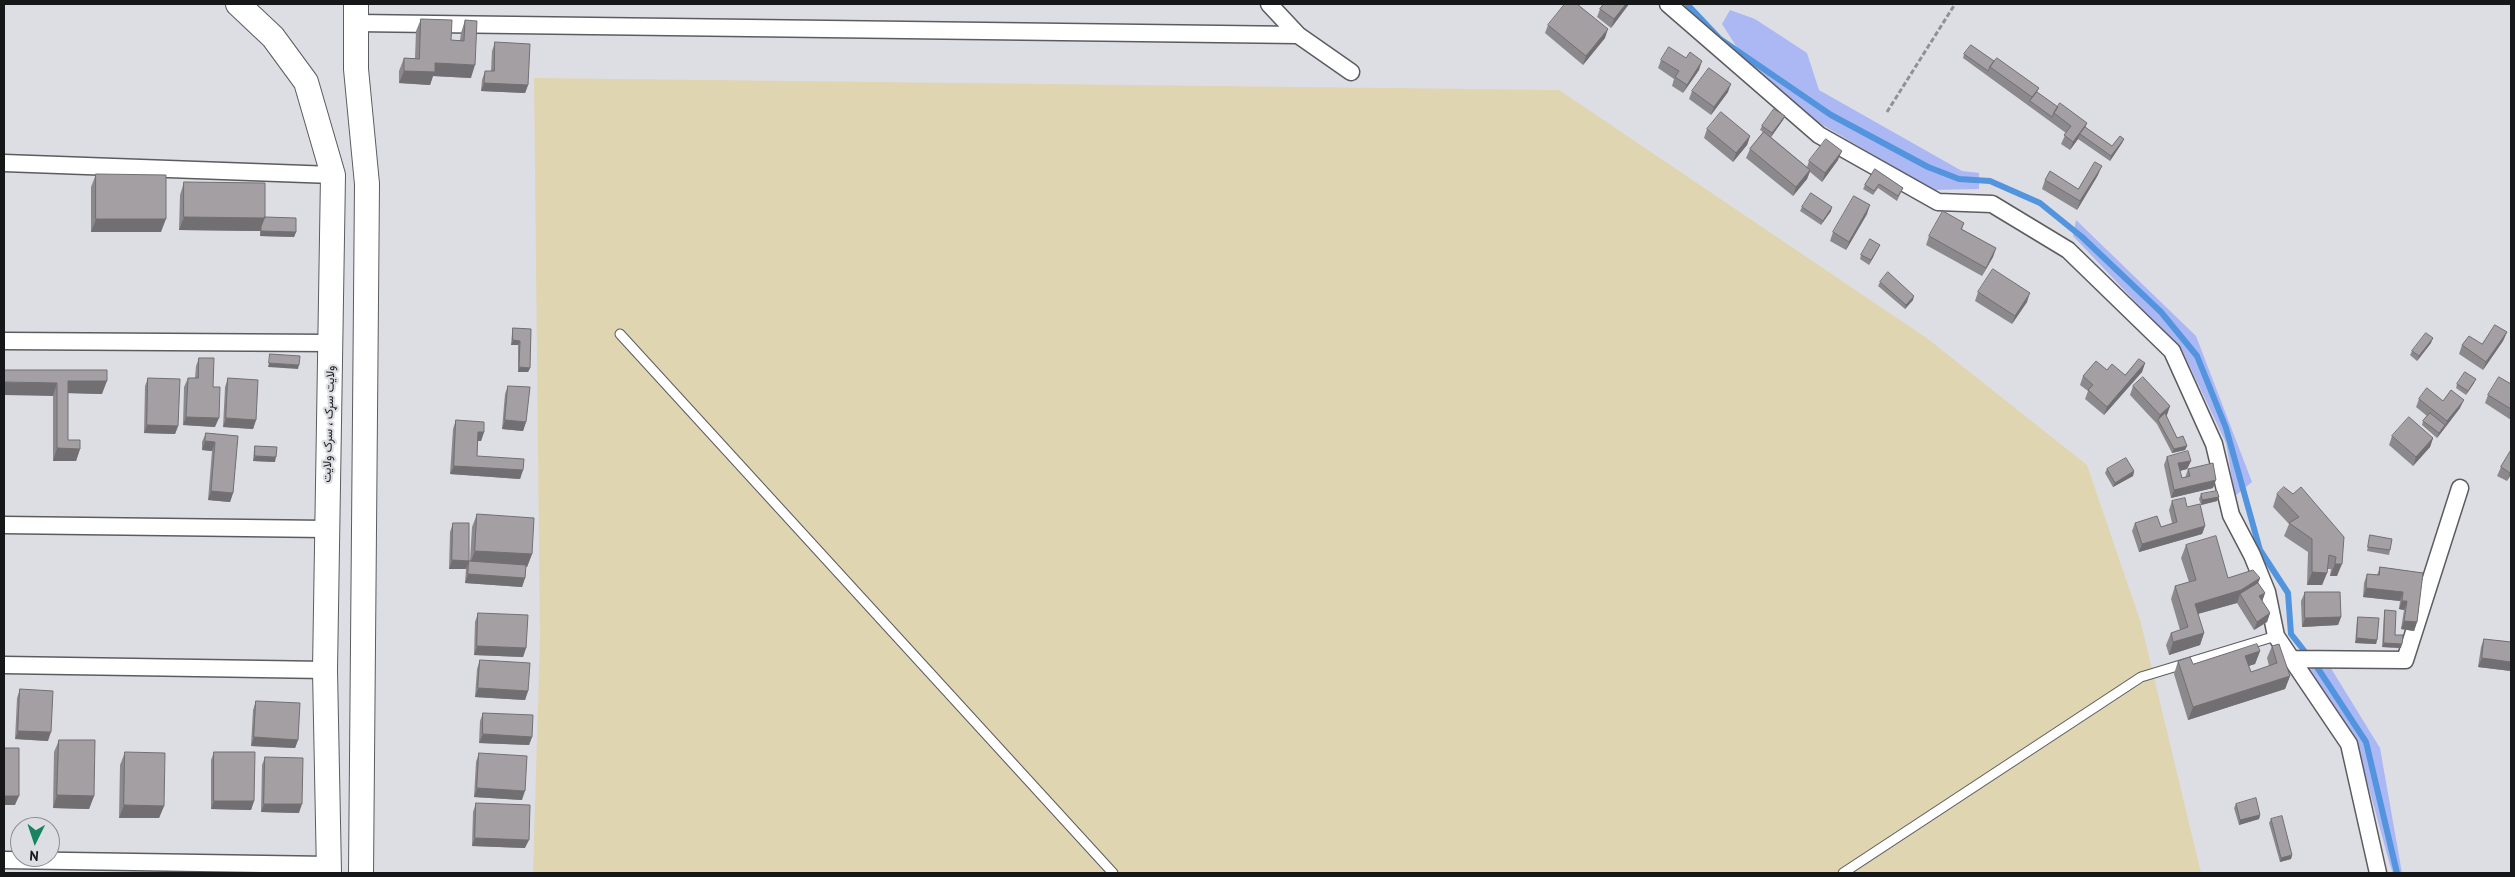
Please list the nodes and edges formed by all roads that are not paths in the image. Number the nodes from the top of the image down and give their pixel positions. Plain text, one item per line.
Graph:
1 (238, 4) edge
2 (1269, 4) edge
3 (1668, 4) edge
4 (356, 13) edge
5 (1298, 35) junction
6 (1351, 72) dead end
7 (4, 163) edge
8 (333, 175) junction
9 (620, 334) dead end
10 (4, 341) edge
11 (331, 343) junction
12 (2460, 488) dead end
13 (4, 525) edge
14 (326, 528) junction
15 (2276, 636) junction
16 (2290, 659) junction
17 (4, 665) edge
18 (325, 670) junction
19 (4, 860) edge
20 (92, 867) edge
21 (329, 869) edge
22 (361, 873) edge
23 (1113, 873) edge
24 (1843, 873) edge
25 (2378, 873) edge

1 - 8 main road, ولایت سړک ، سرک ولایت
2 - 5 street
3 - 15 street
4 - 5 street
4 - 22 main road
5 - 6 street
7 - 8 street
8 - 11 main road, ولایت سړک ، سرک ولایت
9 - 23 lane
10 - 11 street
11 - 14 main road, ولایت سړک ، سرک ولایت
12 - 16 street
13 - 14 street
14 - 18 main road, ولایت سړک ، سرک ولایت
15 - 16 street
15 - 24 lane
16 - 25 street
17 - 18 street
18 - 21 main road, ولایت سړک ، سرک ولایت
19 - 20 street
20 - 21 street

